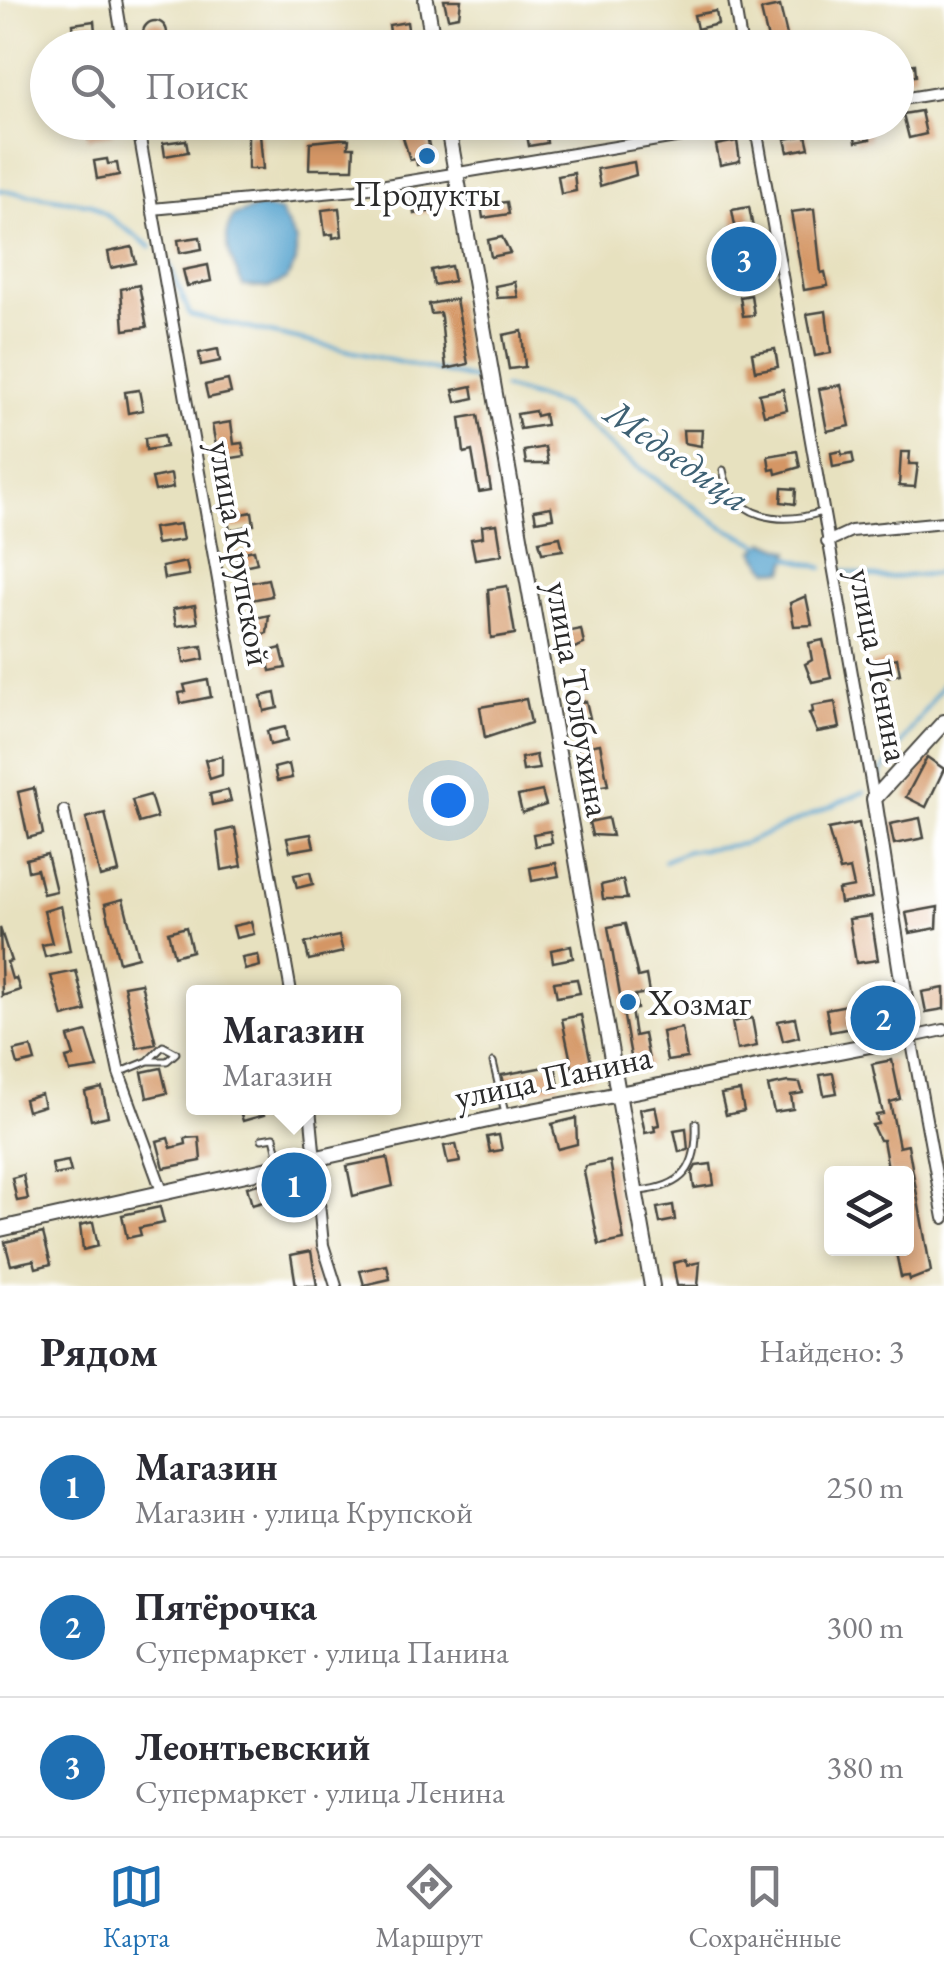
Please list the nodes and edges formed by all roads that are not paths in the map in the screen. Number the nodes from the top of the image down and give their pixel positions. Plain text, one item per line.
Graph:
1 (116, 0) edge
2 (426, 0) edge
3 (734, 0) edge
4 (121, 30) edge
5 (431, 30) edge
6 (739, 30) edge
7 (944, 92) edge
8 (914, 97) edge
9 (140, 140) edge
10 (450, 140) edge
11 (660, 140) edge
12 (760, 140) edge
13 (456, 176) junction
14 (152, 209) junction
15 (723, 470) dead end
16 (822, 512) junction
17 (944, 522) edge
18 (826, 542) junction
19 (944, 722) edge
20 (874, 799) junction
21 (64, 811) dead end
22 (290, 985) edge
23 (944, 1030) edge
24 (911, 1037) junction
25 (148, 1061) junction
26 (493, 1062) dead end
27 (120, 1073) junction
28 (618, 1093) junction
29 (311, 1115) edge
30 (506, 1116) junction
31 (696, 1123) dead end
32 (262, 1139) dead end
33 (318, 1158) junction
34 (281, 1166) junction
35 (940, 1172) edge
36 (162, 1191) junction
37 (636, 1191) junction
38 (944, 1218) edge
39 (0, 1229) edge
40 (336, 1286) edge
41 (652, 1286) edge

1 - 4 street
2 - 5 street
3 - 6 street
7 - 8 street
9 - 14 street, улица Крупской
10 - 13 street, улица Толбухина
11 - 13 street
12 - 16 street, улица Ленина
13 - 14 street
13 - 28 street, улица Толбухина
14 - 22 street, улица Крупской
15 - 16 lane
16 - 18 street, улица Ленина
17 - 18 street
18 - 20 street, улица Ленина
19 - 20 street
20 - 24 street, улица Ленина
21 - 27 street
23 - 24 street, улица Панина
24 - 28 street, улица Панина
24 - 35 street, улица Ленина
25 - 25 lane
25 - 27 lane
26 - 30 lane
27 - 36 street
28 - 30 street, улица Панина
28 - 37 street, улица Толбухина
29 - 33 street
30 - 33 street, улица Панина
31 - 37 lane
32 - 34 lane
33 - 34 street, улица Панина
33 - 40 street
34 - 36 street, улица Панина
35 - 38 street, улица Ленина
36 - 39 street, улица Панина
37 - 41 street, улица Толбухина

